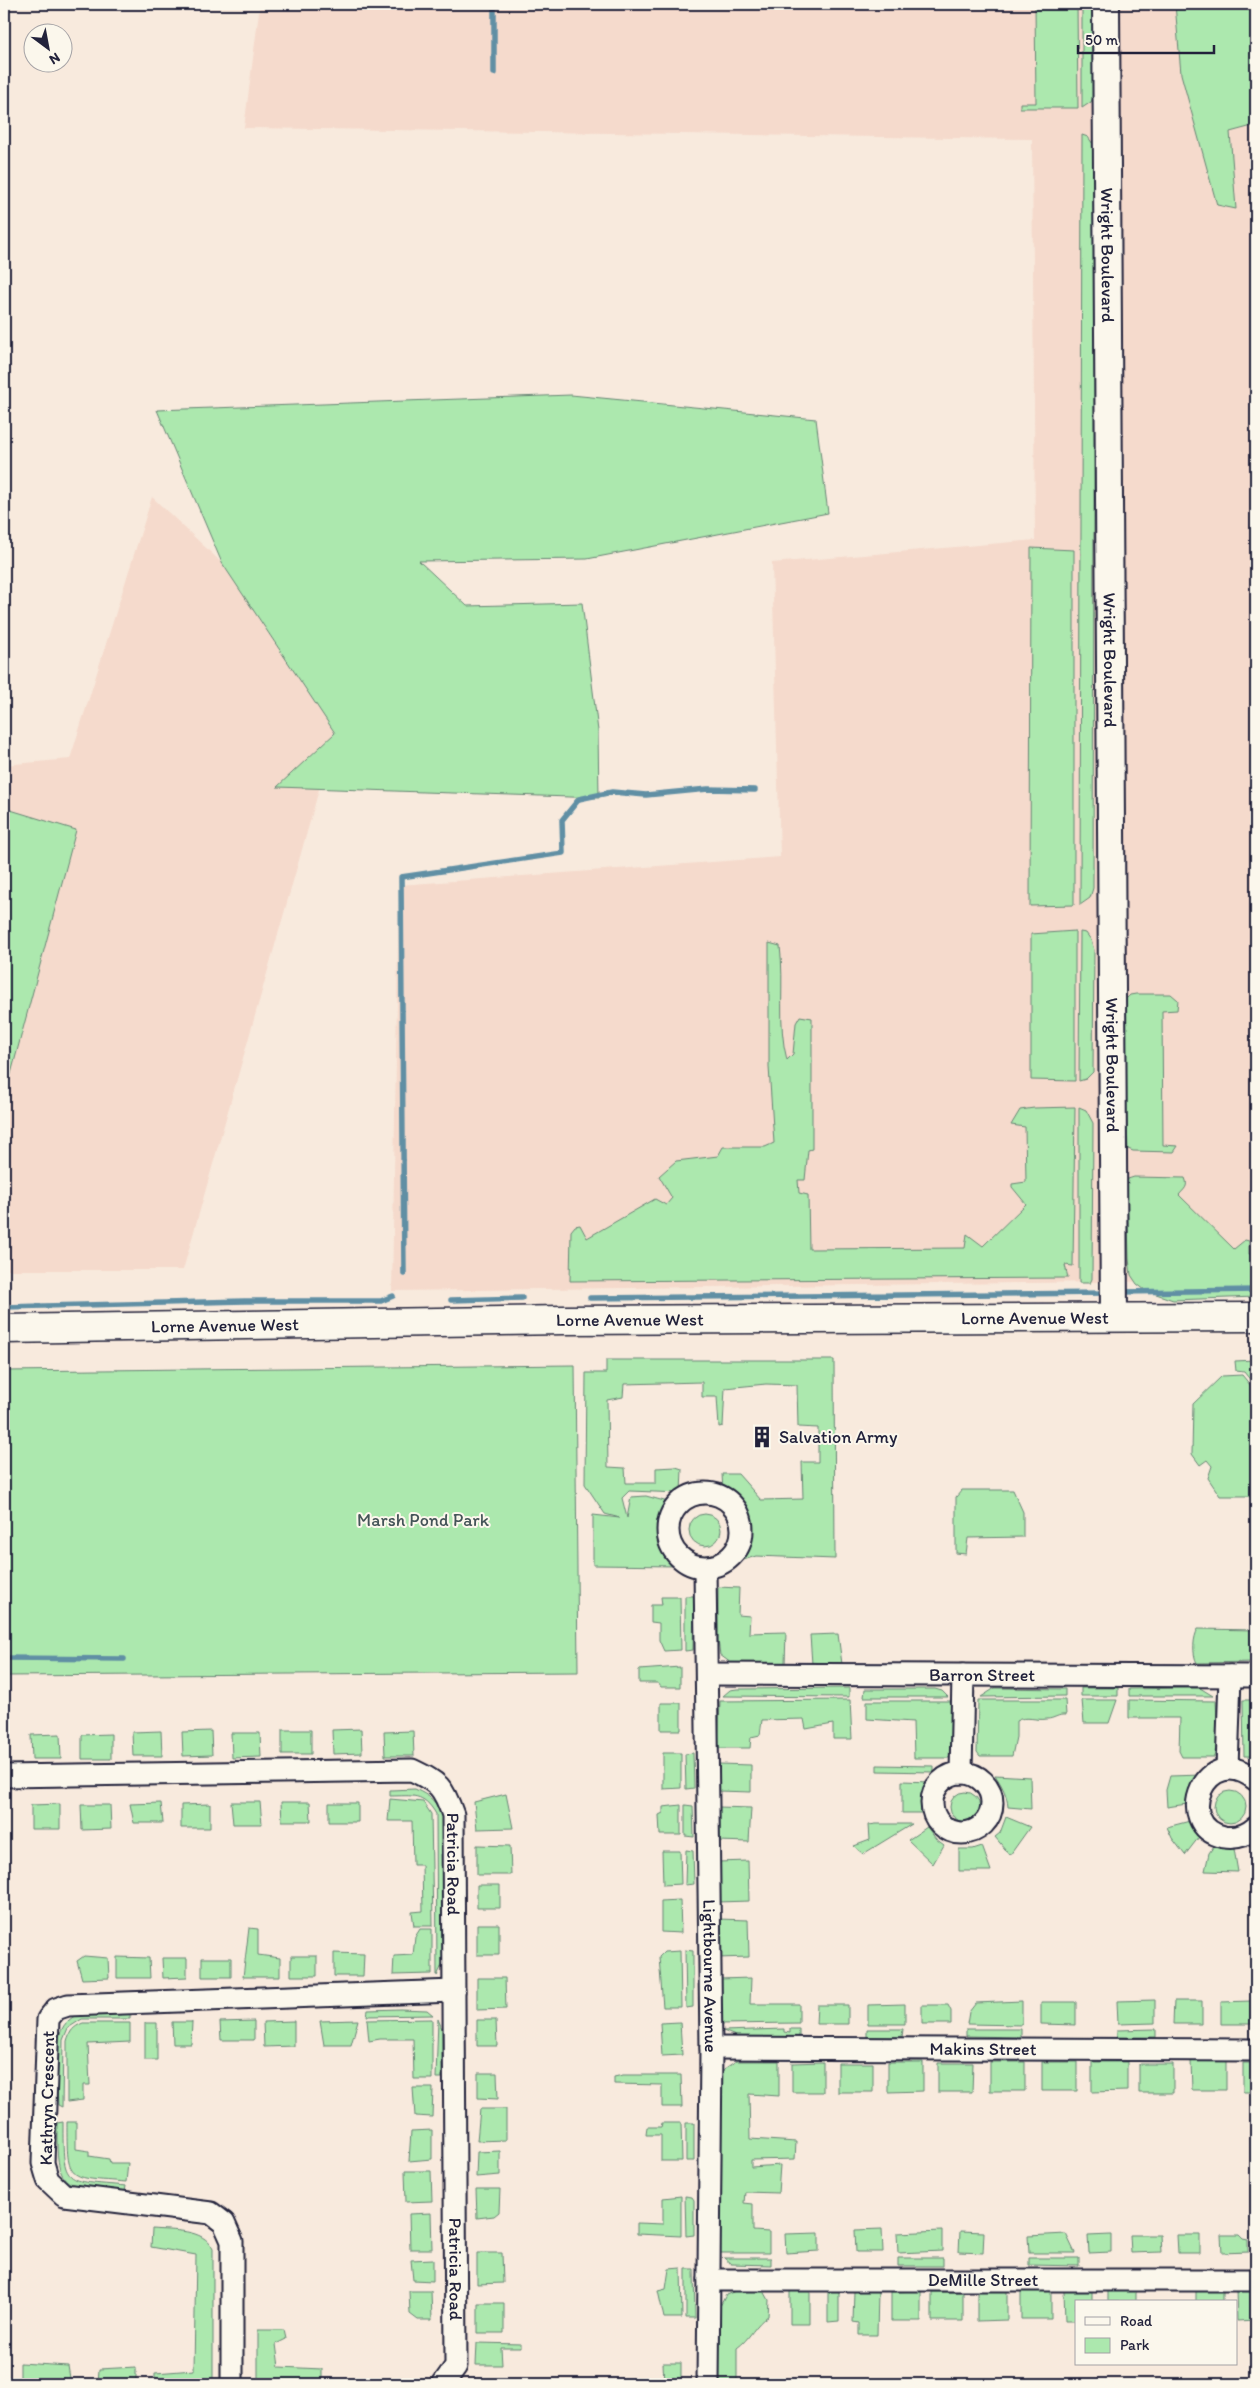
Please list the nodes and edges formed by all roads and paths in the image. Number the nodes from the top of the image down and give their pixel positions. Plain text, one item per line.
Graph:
1 (1106, 4) edge
2 (1256, 1317) edge
3 (1114, 1318) junction
4 (4, 1329) edge
5 (705, 1568) dead end
6 (707, 1674) junction
7 (963, 1675) junction
8 (1230, 1676) junction
9 (1256, 1676) edge
10 (1227, 1769) junction
11 (961, 1773) dead end
12 (4, 1776) edge
13 (1256, 1780) edge
14 (1256, 1827) edge
15 (454, 1991) junction
16 (711, 2048) junction
17 (1256, 2050) edge
18 (709, 2280) junction
19 (1256, 2280) edge
20 (232, 2384) edge
21 (444, 2384) edge
22 (708, 2384) edge

1 - 3 street, Wright Boulevard
2 - 3 main road, Lorne Avenue West
3 - 4 main road, Lorne Avenue West
5 - 6 street, Lightbourne Avenue
6 - 7 street, Barron Street
6 - 16 street, Lightbourne Avenue
7 - 8 street, Barron Street
7 - 11 street
8 - 9 street, Barron Street
8 - 10 street
10 - 13 street
10 - 14 street
12 - 15 street, Patricia Road
15 - 20 street, Kathryn Crescent
15 - 21 street, Patricia Road
16 - 17 street, Makins Street
16 - 18 street, Lightbourne Avenue
18 - 19 street, DeMille Street
18 - 22 street, Lightbourne Avenue

